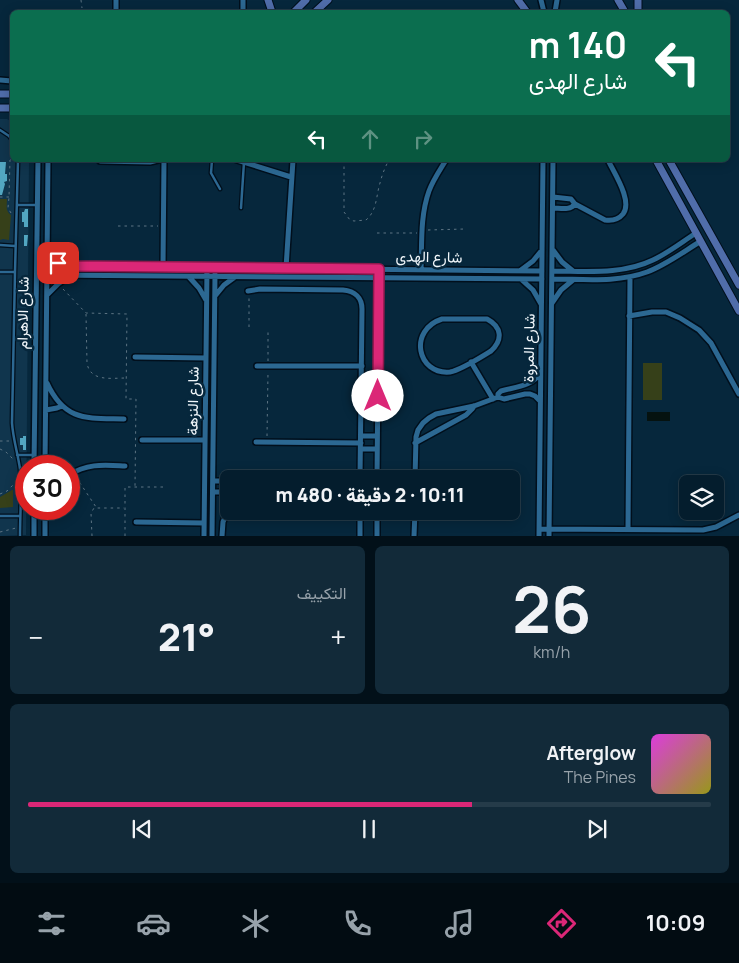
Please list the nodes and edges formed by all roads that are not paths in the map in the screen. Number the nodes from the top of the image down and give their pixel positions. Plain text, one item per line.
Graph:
1 (306, 0) edge
2 (328, 0) edge
3 (518, 0) edge
4 (296, 10) edge
5 (317, 10) edge
6 (526, 10) edge
7 (0, 130) edge
8 (10, 138) edge
9 (18, 162) edge
10 (38, 162) edge
11 (48, 162) edge
12 (164, 162) edge
13 (212, 162) edge
14 (244, 162) joint
15 (292, 162) edge
16 (445, 162) edge
17 (543, 162) edge
18 (553, 162) edge
19 (609, 162) edge
20 (657, 162) edge
21 (670, 162) edge
22 (291, 177) junction
23 (220, 189) dead end
24 (689, 196) junction
25 (553, 197) junction
26 (679, 202) junction
27 (17, 204) junction
28 (575, 204) junction
29 (37, 205) junction
30 (241, 208) dead end
31 (553, 208) junction
32 (696, 233) junction
33 (701, 241) junction
34 (0, 246) edge
35 (15, 246) junction
36 (543, 250) junction
37 (553, 250) junction
38 (47, 257) junction
39 (163, 267) junction
40 (207, 268) junction
41 (215, 268) junction
42 (286, 268) junction
43 (379, 269) junction
44 (421, 270) junction
45 (521, 270) junction
46 (542, 271) junction
47 (552, 271) junction
48 (574, 271) junction
49 (0, 272) edge
50 (14, 272) junction
51 (47, 275) junction
52 (71, 275) junction
53 (188, 276) junction
54 (207, 276) junction
55 (215, 276) junction
56 (235, 277) junction
57 (630, 277) junction
58 (379, 278) junction
59 (542, 279) junction
60 (552, 279) junction
61 (574, 279) junction
62 (521, 280) junction
63 (739, 286) edge
64 (250, 291) road end
65 (47, 296) junction
66 (215, 296) junction
67 (207, 301) junction
68 (542, 304) junction
69 (552, 304) junction
70 (739, 311) edge
71 (629, 316) junction
72 (136, 357) dead end
73 (206, 358) junction
74 (471, 362) junction
75 (257, 366) dead end
76 (362, 366) junction
77 (541, 373) junction
78 (46, 381) junction
79 (739, 394) edge
80 (495, 398) junction
81 (540, 401) junction
82 (62, 406) junction
83 (474, 406) junction
84 (46, 410) junction
85 (124, 419) dead end
86 (35, 429) junction
87 (46, 429) junction
88 (361, 436) junction
89 (377, 436) junction
90 (142, 440) dead end
91 (205, 440) junction
92 (256, 442) dead end
93 (415, 443) junction
94 (361, 446) junction
95 (377, 448) junction
96 (17, 455) edge
97 (34, 455) edge
98 (46, 455) edge
99 (125, 466) dead end
100 (80, 469) edge
101 (360, 470) edge
102 (377, 470) edge
103 (415, 470) edge
104 (213, 481) junction
105 (220, 481) edge
106 (213, 492) junction
107 (220, 492) edge
108 (739, 515) edge
109 (0, 516) edge
110 (15, 516) edge
111 (20, 520) edge
112 (34, 520) edge
113 (45, 520) edge
114 (224, 520) edge
115 (360, 520) edge
116 (377, 520) edge
117 (415, 520) edge
118 (136, 522) dead end
119 (204, 523) junction
120 (716, 527) junction
121 (539, 529) junction
122 (550, 529) junction
123 (628, 529) junction
124 (708, 529) junction
125 (607, 532) edge
126 (665, 532) edge
127 (20, 536) edge
128 (34, 536) edge
129 (45, 536) edge
130 (204, 536) edge
131 (212, 536) edge
132 (222, 536) edge
133 (360, 536) edge
134 (377, 536) edge
135 (414, 536) edge
136 (539, 536) edge
137 (549, 536) edge
138 (708, 536) edge
139 (716, 536) edge

1 - 4 street
2 - 5 street
3 - 6 street
7 - 8 lane
9 - 27 lane
10 - 29 street, شارع الاهرام
11 - 38 street, شارع الاهرام
12 - 39 street
13 - 23 lane
14 - 22 street
14 - 30 lane
15 - 22 street
16 - 44 street
17 - 36 street, شارع المروة
18 - 25 street, شارع المروة
19 - 28 street
20 - 26 street
21 - 24 street
22 - 42 street
24 - 26 street
24 - 63 street
25 - 28 street
25 - 31 street, شارع المروة
26 - 32 street
27 - 29 lane
27 - 35 lane
28 - 31 street
29 - 86 street, شارع الاهرام
31 - 37 street, شارع المروة
32 - 33 street
32 - 48 street
33 - 57 street
33 - 70 street
34 - 35 lane
35 - 50 lane
36 - 45 street
36 - 46 street, شارع المروة
37 - 47 street, شارع المروة
37 - 48 street
38 - 39 street, شارع الهدى
38 - 51 street, شارع الاهرام
39 - 40 street, شارع الهدى
40 - 41 street, شارع الهدى
40 - 54 street, شارع النزهة
41 - 42 street, شارع الهدى
41 - 55 street, شارع النزهة
42 - 43 street, شارع الهدى
43 - 44 street, شارع الهدى
43 - 58 street
44 - 45 street, شارع الهدى
45 - 46 street, شارع الهدى
46 - 59 street, شارع المروة
47 - 48 street
47 - 60 street, شارع المروة
49 - 50 lane
50 - 96 lane
51 - 52 street, شارع الهدى
51 - 65 street, شارع الاهرام
52 - 53 street, شارع الهدى
52 - 65 street
53 - 54 street, شارع الهدى
53 - 67 street
54 - 55 street, شارع الهدى
54 - 67 street, شارع النزهة
55 - 56 street, شارع الهدى
55 - 66 street, شارع النزهة
56 - 58 street, شارع الهدى
56 - 66 street
57 - 61 street
57 - 71 street
58 - 62 street, شارع الهدى
58 - 89 street
59 - 62 street, شارع الهدى
59 - 68 street, شارع المروة
60 - 61 street
60 - 69 street, شارع المروة
61 - 69 street
62 - 68 street
64 - 76 street
65 - 78 street, شارع الاهرام
66 - 104 street, شارع النزهة
67 - 73 street, شارع النزهة
68 - 77 street, شارع المروة
69 - 122 street, شارع المروة
71 - 79 street
71 - 123 street
72 - 73 street
73 - 91 street, شارع النزهة
74 - 74 street
74 - 80 street
75 - 76 street
76 - 88 street
77 - 80 street
77 - 81 street, شارع المروة
78 - 82 street
78 - 84 street, شارع الاهرام
80 - 81 street
80 - 83 street
81 - 121 street, شارع المروة
82 - 84 street
82 - 85 street
83 - 93 street
83 - 93 street
84 - 87 street, شارع الاهرام
86 - 87 street
86 - 97 street, شارع الاهرام
87 - 98 street, شارع الاهرام
88 - 89 street
88 - 94 street
89 - 95 street
90 - 91 street
91 - 119 street, شارع النزهة
92 - 94 street
93 - 103 street
94 - 95 street
94 - 101 street
95 - 102 street
99 - 100 street
104 - 105 street
104 - 106 street, شارع النزهة
106 - 107 street
106 - 131 street, شارع النزهة
108 - 120 street
109 - 110 lane
111 - 127 lane
112 - 128 street
113 - 129 street
114 - 132 street
115 - 133 street
116 - 134 street
117 - 135 street
118 - 119 street
119 - 130 street, شارع النزهة
120 - 124 street
120 - 139 street
121 - 122 street
121 - 136 street, شارع المروة
122 - 125 street
122 - 137 street, شارع المروة
123 - 125 street
123 - 126 street
124 - 126 street
124 - 138 street

